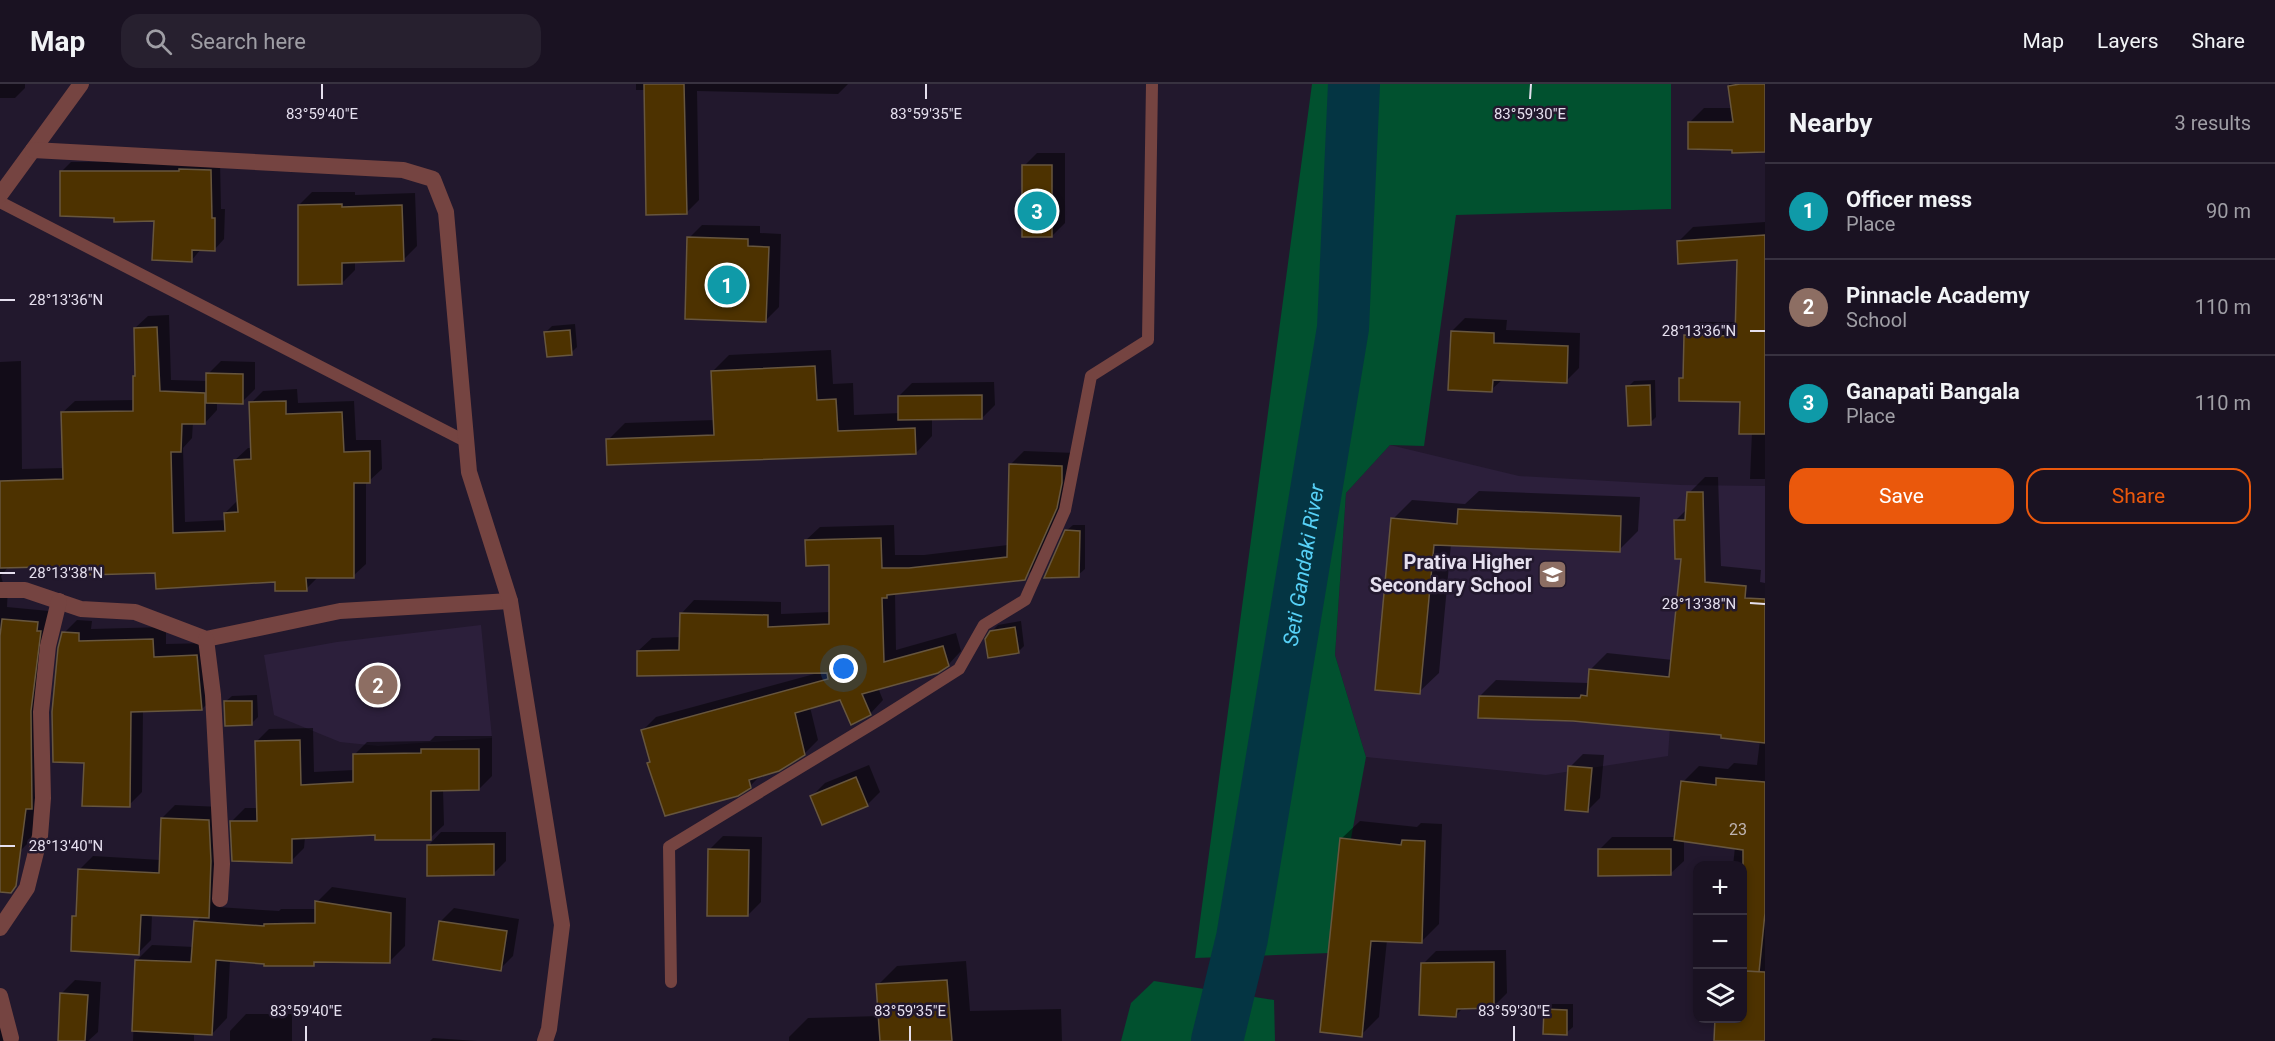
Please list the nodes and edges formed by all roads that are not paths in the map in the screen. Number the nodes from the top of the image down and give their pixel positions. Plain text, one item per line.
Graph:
1 (81, 84) edge
2 (1152, 84) edge
3 (33, 150) junction
4 (0, 195) edge
5 (0, 202) edge
6 (465, 441) junction
7 (0, 590) edge
8 (58, 601) junction
9 (510, 601) junction
10 (206, 639) junction
11 (220, 899) dead end
12 (0, 928) edge
13 (671, 982) dead end
14 (0, 996) edge
15 (11, 1038) dead end
16 (545, 1041) edge

1 - 3 street
2 - 13 lane
3 - 4 street
3 - 6 street
5 - 6 lane
6 - 9 street
7 - 8 street
8 - 10 street
8 - 12 street
9 - 10 street
9 - 16 street
10 - 11 street
14 - 15 street

